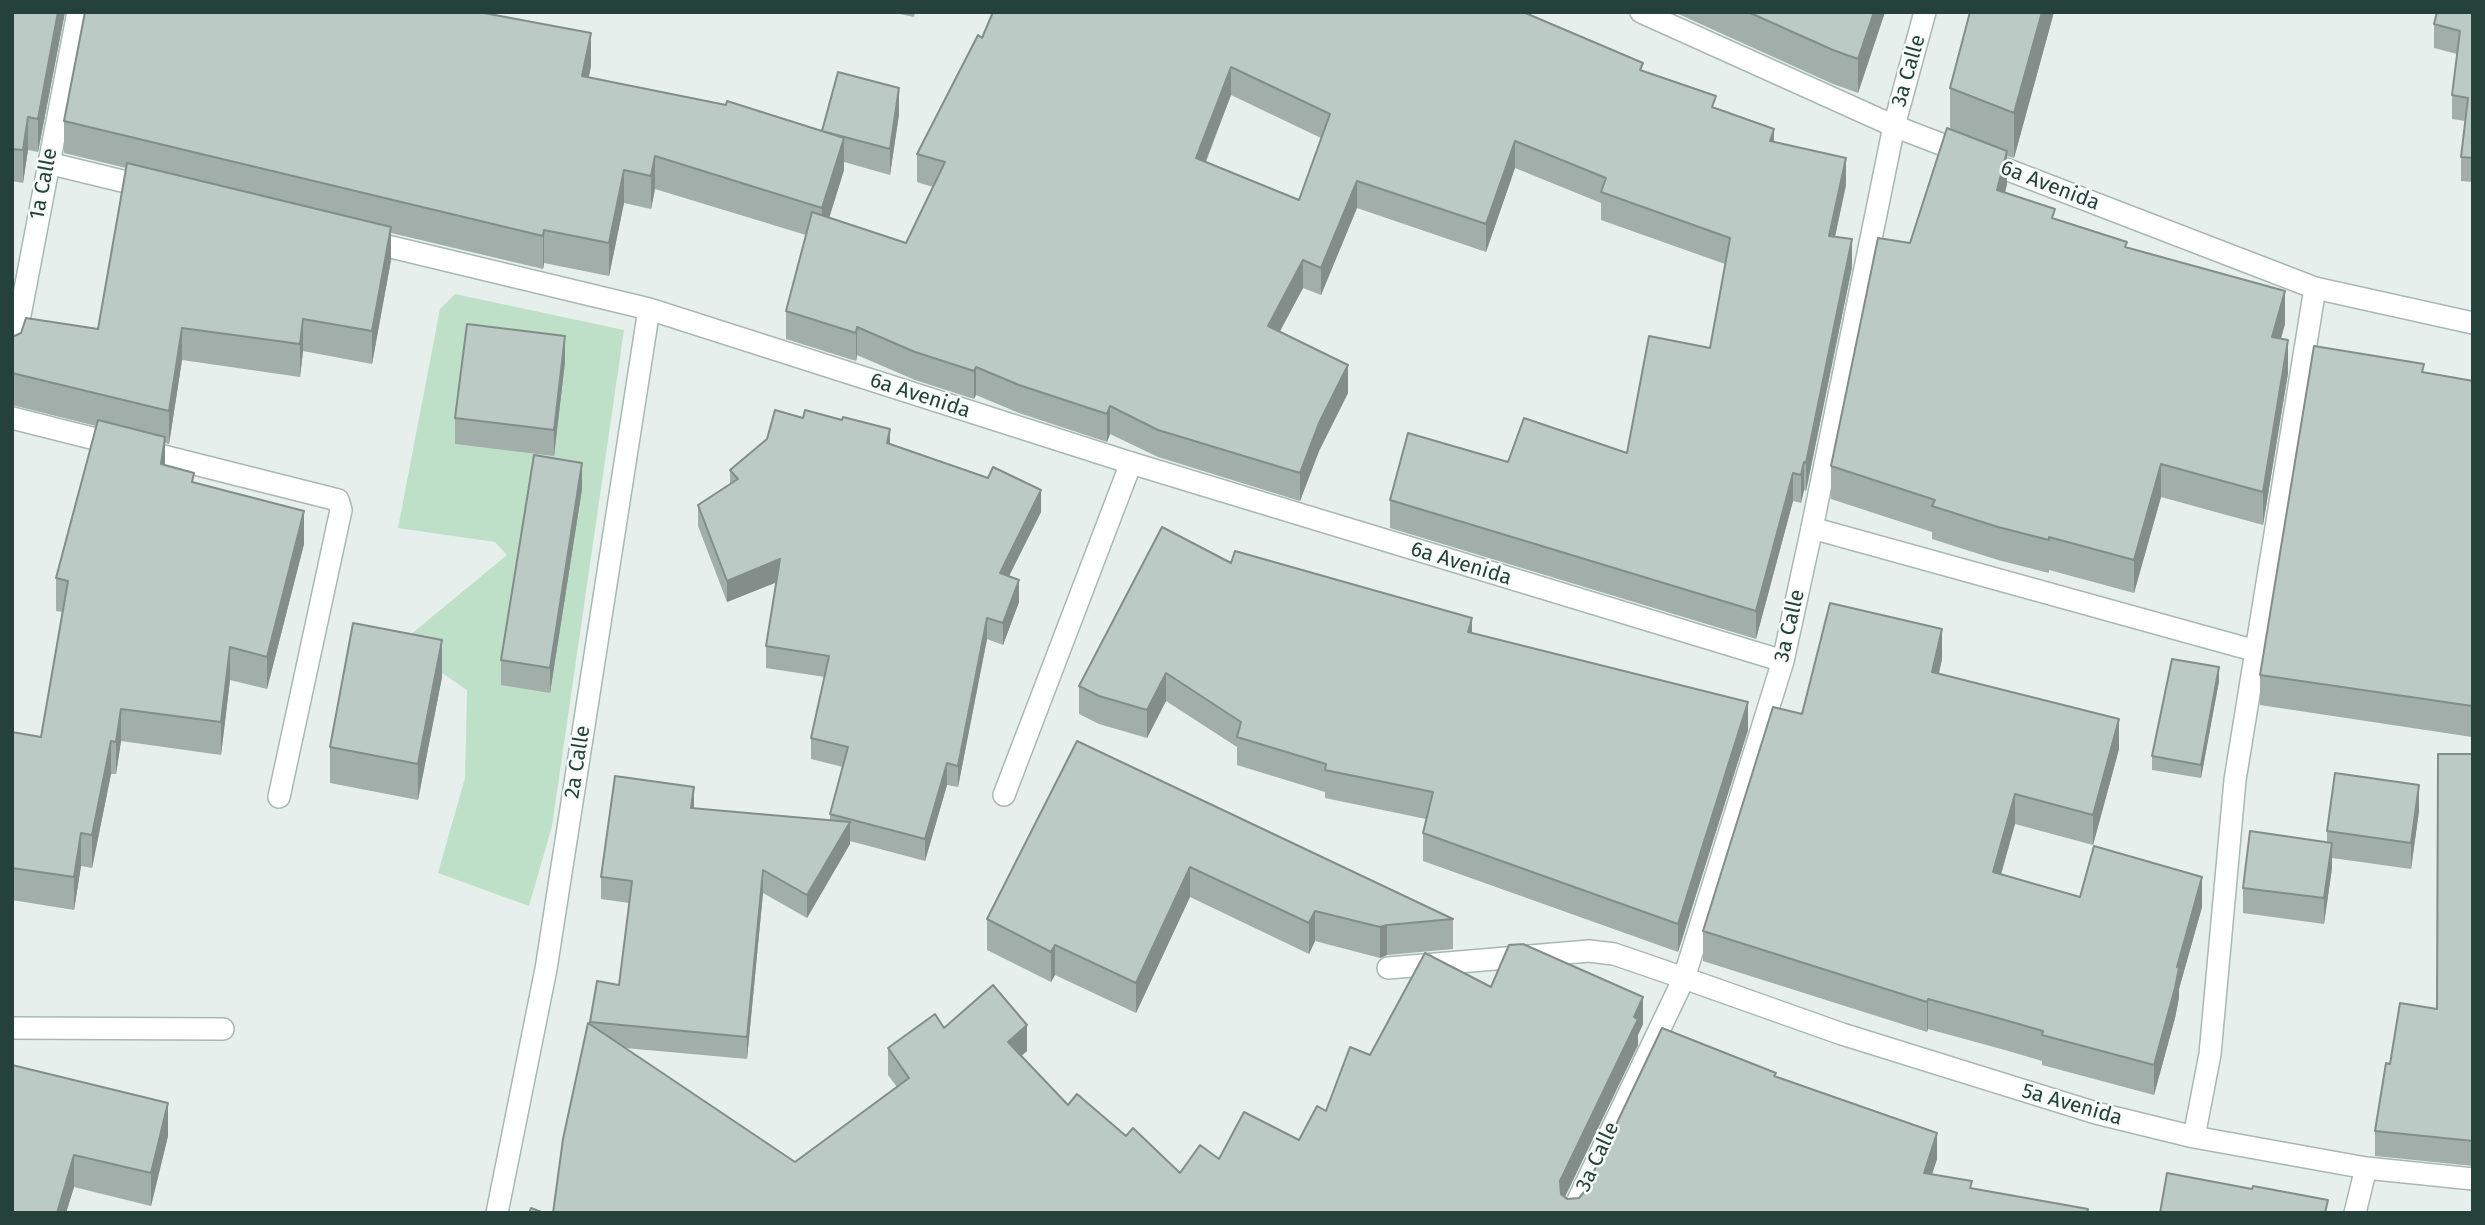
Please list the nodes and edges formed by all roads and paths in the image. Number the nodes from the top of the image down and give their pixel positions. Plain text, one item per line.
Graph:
1 (78, 12) edge
2 (1641, 12) edge
3 (1925, 12) edge
4 (1894, 126) junction
5 (48, 163) junction
6 (168, 192) edge
7 (342, 235) edge
8 (2315, 288) junction
9 (649, 309) junction
10 (2473, 323) edge
11 (12, 357) edge
12 (12, 418) edge
13 (1131, 463) junction
14 (1812, 528) junction
15 (2256, 651) junction
16 (1783, 661) junction
17 (1004, 795) dead end
18 (279, 797) dead end
19 (1388, 968) dead end
20 (1684, 978) junction
21 (12, 1028) edge
22 (223, 1029) dead end
23 (2194, 1137) junction
24 (2365, 1168) junction
25 (2473, 1179) edge
26 (497, 1213) edge
27 (1572, 1213) edge
28 (2355, 1213) edge

1 - 5 street, 1a Calle
2 - 4 street, 6a Avenida
3 - 4 street, 3a Calle
4 - 8 street, 6a Avenida
4 - 14 street, 3a Calle
5 - 6 street
5 - 11 street, 1a Calle
7 - 9 street, 6a Avenida
8 - 10 street, 6a Avenida
8 - 15 street
9 - 13 street, 6a Avenida
9 - 26 street, 2a Calle
12 - 18 street
13 - 16 street, 6a Avenida
13 - 17 street
14 - 15 street
14 - 16 street, 3a Calle
15 - 23 street
16 - 20 street, 3a Calle
19 - 20 street, 5a Avenida
20 - 23 street, 5a Avenida
20 - 27 street, 3a Calle
21 - 22 street
23 - 24 street, 5a Avenida
24 - 25 street, 5a Avenida
24 - 28 street

